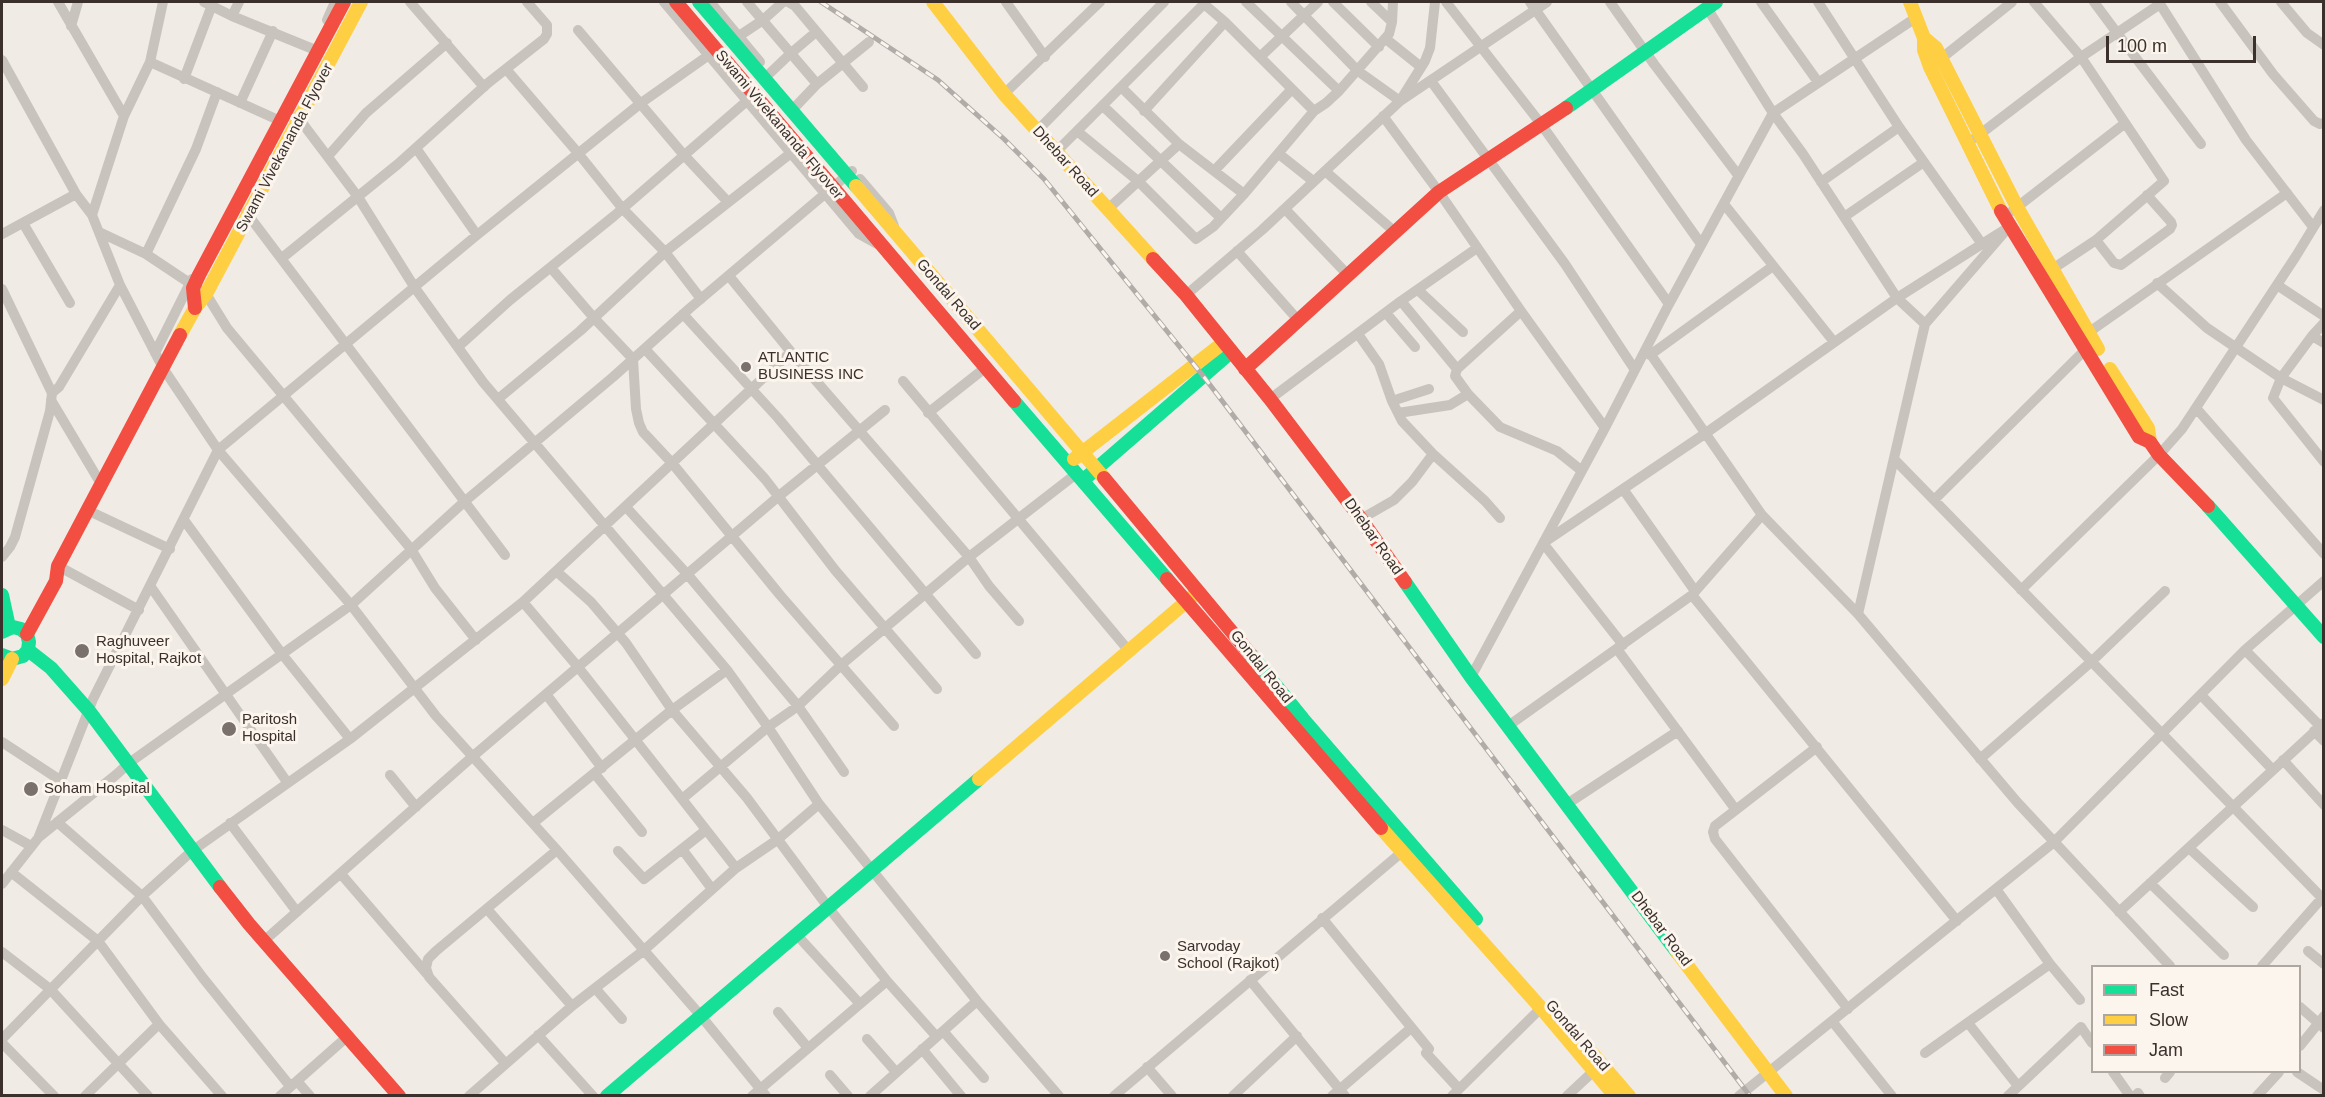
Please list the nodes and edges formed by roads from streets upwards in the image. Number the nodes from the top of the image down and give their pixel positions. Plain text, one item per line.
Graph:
1 (58, 2) edge
2 (78, 2) edge
3 (163, 2) edge
4 (239, 2) edge
5 (335, 2) edge
6 (344, 2) edge
7 (362, 2) edge
8 (410, 2) edge
9 (528, 2) edge
10 (664, 2) edge
11 (675, 2) edge
12 (699, 2) edge
13 (710, 2) edge
14 (747, 2) edge
15 (783, 2) edge
16 (788, 2) edge
17 (933, 2) edge
18 (1006, 2) edge
19 (1164, 2) edge
20 (1246, 2) edge
21 (1291, 2) edge
22 (1318, 2) edge
23 (1333, 2) edge
24 (1371, 2) edge
25 (1393, 2) edge
26 (1435, 2) edge
27 (1446, 2) edge
28 (1547, 2) edge
29 (1610, 2) edge
30 (1761, 2) edge
31 (1818, 2) edge
32 (1910, 2) edge
33 (2012, 2) edge
34 (2034, 2) edge
35 (2094, 2) edge
36 (2220, 2) edge
37 (2281, 2) edge
38 (208, 3) edge
39 (1205, 3) edge
40 (2159, 3) edge
41 (1094, 4) edge
42 (1709, 4) edge
43 (1533, 5) edge
44 (1305, 14) junction
45 (232, 16) junction
46 (1917, 16) junction
47 (763, 20) junction
48 (1225, 21) junction
49 (1392, 22) junction
50 (71, 26) junction
51 (578, 30) dead end
52 (273, 31) junction
53 (816, 32) junction
54 (2117, 33) junction
55 (739, 36) junction
56 (1282, 36) junction
57 (869, 42) dead end
58 (447, 43) junction
59 (1383, 43) junction
60 (2324, 45) edge
61 (1480, 47) junction
62 (313, 49) junction
63 (1646, 53) junction
64 (790, 54) junction
65 (709, 55) junction
66 (1855, 56) junction
67 (1045, 57) junction
68 (1260, 57) junction
69 (2081, 57) junction
70 (2, 60) edge
71 (150, 62) junction
72 (842, 63) junction
73 (1936, 63) junction
74 (1421, 67) junction
75 (506, 69) junction
76 (1358, 71) junction
77 (769, 74) junction
78 (184, 78) junction
79 (1431, 81) junction
80 (1818, 82) junction
81 (817, 84) junction
82 (484, 87) junction
83 (862, 87) dead end
84 (1121, 87) junction
85 (1292, 89) junction
86 (1594, 90) junction
87 (1339, 91) junction
88 (217, 92) junction
89 (1004, 94) junction
90 (748, 100) junction
91 (1400, 101) junction
92 (285, 102) junction
93 (240, 103) junction
94 (641, 103) junction
95 (796, 106) junction
96 (1103, 106) junction
97 (1144, 111) junction
98 (1314, 111) junction
99 (1773, 113) junction
100 (124, 116) junction
101 (1383, 116) junction
102 (276, 119) junction
103 (2324, 123) edge
104 (1541, 124) junction
105 (2124, 124) junction
106 (1899, 127) junction
107 (1037, 131) junction
108 (1077, 131) junction
109 (1973, 139) junction
110 (1179, 144) junction
111 (2201, 144) dead end
112 (416, 148) junction
113 (1057, 151) junction
114 (578, 153) junction
115 (791, 153) junction
116 (683, 154) junction
117 (1280, 154) junction
118 (328, 155) junction
119 (1488, 159) junction
120 (1161, 160) junction
121 (1924, 162) junction
122 (853, 171) junction
123 (1214, 171) junction
124 (1325, 171) junction
125 (1738, 175) junction
126 (1138, 181) junction
127 (1313, 182) junction
128 (1821, 182) junction
129 (1440, 192) junction
130 (2287, 193) junction
131 (76, 194) junction
132 (827, 194) junction
133 (1244, 194) junction
134 (2147, 195) junction
135 (358, 197) junction
136 (234, 198) junction
137 (728, 202) junction
138 (1724, 204) junction
139 (2017, 207) junction
140 (622, 208) junction
141 (1285, 208) junction
142 (1108, 209) junction
143 (92, 215) junction
144 (1844, 217) junction
145 (1221, 218) junction
146 (2320, 219) edge
147 (2007, 222) junction
148 (23, 223) junction
149 (99, 232) junction
150 (1395, 232) junction
151 (2, 234) edge
152 (477, 235) junction
153 (898, 235) junction
154 (2096, 240) junction
155 (1701, 244) junction
156 (1982, 244) junction
157 (882, 247) junction
158 (1477, 248) junction
159 (1237, 251) junction
160 (665, 252) junction
161 (146, 254) junction
162 (282, 258) junction
163 (1773, 266) junction
164 (551, 268) junction
165 (2053, 269) junction
166 (1347, 274) junction
167 (729, 276) junction
168 (2041, 277) junction
169 (194, 282) junction
170 (2157, 283) junction
171 (120, 285) junction
172 (2277, 285) junction
173 (210, 288) junction
174 (415, 288) junction
175 (2, 289) edge
176 (1418, 290) junction
177 (1186, 295) junction
178 (1897, 298) junction
179 (701, 299) junction
180 (1401, 301) junction
181 (70, 303) dead end
182 (1669, 304) junction
183 (195, 308) junction
184 (1521, 311) junction
185 (1386, 313) junction
186 (683, 314) junction
187 (2324, 316) edge
188 (594, 318) junction
189 (1298, 320) junction
190 (2324, 323) edge
191 (1925, 324) junction
192 (1462, 332) dead end
193 (1358, 334) junction
194 (2312, 336) junction
195 (2085, 340) junction
196 (1834, 342) junction
197 (2324, 343) edge
198 (347, 344) junction
199 (459, 346) junction
200 (1414, 347) dead end
201 (2235, 347) junction
202 (1227, 348) junction
203 (645, 349) junction
204 (791, 352) junction
205 (1649, 352) junction
206 (155, 353) junction
207 (633, 359) junction
208 (163, 368) junction
209 (985, 369) junction
210 (1245, 369) junction
211 (1457, 369) junction
212 (1635, 370) junction
213 (2282, 378) junction
214 (903, 381) dead end
215 (753, 389) junction
216 (1429, 389) dead end
217 (1468, 394) junction
218 (51, 396) junction
219 (283, 396) junction
220 (498, 399) junction
221 (1270, 399) junction
222 (2324, 400) edge
223 (1392, 401) junction
224 (2196, 408) junction
225 (885, 410) dead end
226 (928, 413) junction
227 (1398, 413) junction
228 (713, 425) junction
229 (1605, 428) junction
230 (860, 429) junction
231 (1706, 433) junction
232 (536, 443) junction
233 (218, 450) junction
234 (1081, 452) junction
235 (1433, 453) junction
236 (2159, 455) junction
237 (1894, 459) junction
238 (2324, 462) edge
239 (672, 463) junction
240 (816, 465) junction
241 (1095, 469) junction
242 (1582, 471) junction
243 (1075, 474) junction
244 (102, 484) junction
245 (1623, 489) junction
246 (778, 496) junction
247 (1934, 500) junction
248 (464, 502) junction
249 (626, 507) junction
250 (87, 510) junction
251 (1762, 515) junction
252 (1500, 518) dead end
253 (1019, 519) junction
254 (1361, 519) junction
255 (184, 520) junction
256 (606, 525) junction
257 (732, 537) junction
258 (1543, 543) junction
259 (170, 549) junction
260 (411, 549) junction
261 (2324, 554) edge
262 (505, 555) dead end
263 (2, 557) edge
264 (969, 557) junction
265 (57, 570) junction
266 (556, 571) junction
267 (688, 575) junction
268 (2324, 581) edge
269 (151, 587) junction
270 (2021, 590) junction
271 (1199, 591) junction
272 (2165, 591) dead end
273 (1694, 593) junction
274 (927, 594) junction
275 (2, 595) edge
276 (663, 596) junction
277 (1187, 601) junction
278 (523, 602) junction
279 (351, 605) junction
280 (2298, 605) junction
281 (139, 610) junction
282 (1858, 614) junction
283 (1019, 621) dead end
284 (885, 630) junction
285 (15, 631) edge
286 (618, 635) junction
287 (2324, 637) edge
288 (476, 640) junction
289 (1620, 647) junction
290 (28, 650) junction
291 (2245, 650) junction
292 (1130, 651) junction
293 (282, 654) junction
294 (976, 654) dead end
295 (7, 657) edge
296 (2091, 662) junction
297 (842, 665) junction
298 (579, 667) junction
299 (727, 670) junction
300 (1471, 677) junction
301 (2, 679) edge
302 (416, 687) junction
303 (937, 690) dead end
304 (546, 694) junction
305 (226, 695) junction
306 (2201, 695) junction
307 (798, 706) junction
308 (672, 710) junction
309 (89, 711) junction
310 (768, 726) junction
311 (894, 726) dead end
312 (1508, 726) junction
313 (2319, 727) edge
314 (1678, 731) junction
315 (2161, 735) junction
316 (350, 739) junction
317 (635, 741) junction
318 (2324, 741) edge
319 (2, 742) edge
320 (1817, 747) junction
321 (472, 757) junction
322 (1980, 759) junction
323 (2283, 760) junction
324 (129, 763) junction
325 (720, 767) junction
326 (2273, 770) junction
327 (598, 771) junction
328 (844, 772) dead end
329 (390, 776) dead end
330 (60, 780) junction
331 (287, 782) junction
332 (682, 799) junction
333 (819, 804) junction
334 (1567, 804) junction
335 (2324, 805) edge
336 (416, 807) junction
337 (2232, 807) junction
338 (1736, 810) junction
339 (57, 822) junction
340 (230, 823) junction
341 (533, 823) junction
342 (2, 830) edge
343 (706, 830) junction
344 (642, 832) dead end
345 (39, 837) junction
346 (777, 840) junction
347 (2054, 842) junction
348 (31, 846) junction
349 (2189, 848) junction
350 (682, 849) junction
351 (557, 850) junction
352 (192, 851) junction
353 (618, 851) dead end
354 (1401, 852) junction
355 (736, 868) junction
356 (872, 870) junction
357 (11, 872) junction
358 (341, 874) junction
359 (2150, 883) junction
360 (2, 884) edge
361 (712, 889) junction
362 (1996, 889) junction
363 (142, 896) junction
364 (2323, 899) edge
365 (828, 907) junction
366 (2253, 907) dead end
367 (487, 909) junction
368 (297, 912) junction
369 (2119, 912) junction
370 (1322, 918) junction
371 (1957, 921) junction
372 (796, 934) junction
373 (265, 940) junction
374 (98, 941) junction
375 (642, 951) junction
376 (2308, 951) dead end
377 (2, 952) edge
378 (2224, 955) dead end
379 (2050, 964) junction
380 (2324, 964) edge
381 (2167, 965) edge
382 (2263, 965) edge
383 (429, 977) junction
384 (1250, 980) junction
385 (887, 981) junction
386 (595, 988) junction
387 (50, 989) junction
388 (2080, 1000) dead end
389 (977, 1001) junction
390 (860, 1004) junction
391 (572, 1006) junction
392 (1541, 1008) junction
393 (2301, 1008) edge
394 (1848, 1009) junction
395 (778, 1012) dead end
396 (701, 1016) junction
397 (622, 1019) dead end
398 (1832, 1022) junction
399 (2321, 1022) edge
400 (1968, 1023) junction
401 (159, 1024) junction
402 (1411, 1028) junction
403 (940, 1034) junction
404 (538, 1035) junction
405 (348, 1036) junction
406 (1296, 1036) junction
407 (867, 1039) dead end
408 (2, 1041) edge
409 (2091, 1042) edge
410 (2301, 1045) edge
411 (808, 1048) junction
412 (922, 1049) junction
413 (1925, 1053) dead end
414 (118, 1062) junction
415 (505, 1063) junction
416 (1147, 1067) junction
417 (1598, 1067) junction
418 (896, 1072) junction
419 (1769, 1073) junction
420 (2114, 1073) edge
421 (2276, 1073) edge
422 (2300, 1073) edge
423 (830, 1075) dead end
424 (984, 1078) dead end
425 (293, 1084) junction
426 (2018, 1086) junction
427 (2324, 1090) edge
428 (1456, 1092) edge
429 (759, 1093) edge
430 (1339, 1093) edge
431 (54, 1095) edge
432 (85, 1095) edge
433 (148, 1095) edge
434 (222, 1095) edge
435 (280, 1095) edge
436 (310, 1095) edge
437 (399, 1095) edge
438 (469, 1095) edge
439 (592, 1095) edge
440 (607, 1095) edge
441 (848, 1095) edge
442 (870, 1095) edge
443 (961, 1095) edge
444 (1059, 1095) edge
445 (1114, 1095) edge
446 (1172, 1095) edge
447 (1233, 1095) edge
448 (1567, 1095) edge
449 (1615, 1095) edge
450 (1629, 1095) edge
451 (1739, 1095) edge
452 (1786, 1095) edge
453 (1892, 1095) edge
454 (2007, 1095) edge
455 (2130, 1095) edge
456 (2257, 1095) edge

1 - 50 street
2 - 50 street
3 - 71 street
4 - 45 street
5 - 62 street
6 - 169 street, Swami Vivekananda Flyover
7 - 173 street, Swami Vivekananda Flyover
8 - 58 street
9 - 75 street
10 - 65 street
11 - 157 street, Swami Vivekananda Flyover
12 - 153 street, Swami Vivekananda Flyover
13 - 55 street
14 - 47 street
15 - 47 street
16 - 53 street
17 - 89 street, Dhebar Road
18 - 67 street
19 - 107 street
20 - 56 street
21 - 44 street
22 - 44 street
23 - 59 street
24 - 49 street
25 - 49 street
26 - 74 street
27 - 61 street
28 - 43 street
29 - 63 street
30 - 80 street
31 - 66 street
32 - 46 street
33 - 73 street
34 - 69 street
35 - 54 street
36 - 103 street
37 - 60 street
38 - 45 street
38 - 78 street
39 - 48 street
39 - 84 street
40 - 54 street
40 - 130 street
41 - 67 street
42 - 63 street
42 - 99 street
43 - 61 street
43 - 86 street
44 - 56 street
44 - 76 street
45 - 52 street
46 - 66 street
46 - 73 street
47 - 55 street
47 - 64 street
48 - 68 street
48 - 97 street
49 - 59 street
50 - 100 street
51 - 94 street
52 - 62 street
52 - 93 street
53 - 64 street
53 - 72 street
54 - 69 street
54 - 111 street
55 - 77 street
56 - 68 street
56 - 87 street
57 - 72 street
58 - 82 street
58 - 118 street
59 - 74 street
59 - 76 street
61 - 79 street
61 - 104 street
62 - 92 street
63 - 86 street
63 - 125 street
64 - 77 street
64 - 81 street
65 - 90 street
65 - 94 street
66 - 80 street
66 - 106 street
67 - 89 street
68 - 85 street
69 - 105 street
69 - 109 street
70 - 131 street
71 - 78 street
71 - 100 street
72 - 81 street
72 - 83 street
73 - 109 street
74 - 91 street
75 - 82 street
75 - 114 street
76 - 87 street
76 - 91 street
77 - 95 street
78 - 88 street
79 - 91 street
79 - 119 street
80 - 99 street
81 - 95 street
82 - 112 street
84 - 96 street
84 - 97 street
85 - 98 street
85 - 123 street
86 - 104 street
86 - 155 street
87 - 98 street
88 - 93 street
88 - 161 street
89 - 107 street, Dhebar Road
90 - 115 street
90 - 116 street
91 - 101 street
92 - 102 street
92 - 118 street
93 - 102 street
94 - 114 street
94 - 116 street
95 - 122 street
96 - 108 street
96 - 120 street
97 - 110 street
98 - 117 street
99 - 125 street
99 - 128 street
100 - 143 street
101 - 124 street
101 - 129 street
102 - 136 street
104 - 119 street
104 - 182 street
105 - 134 street
105 - 139 street
106 - 121 street
106 - 128 street
107 - 113 street, Dhebar Road
108 - 113 street
108 - 126 street
109 - 139 street
109 - 147 street
110 - 120 street
110 - 123 street
112 - 135 street
112 - 152 street
113 - 142 street, Dhebar Road
114 - 140 street
114 - 152 street
115 - 132 street
115 - 137 street
116 - 137 street
116 - 140 street
117 - 127 street
117 - 133 street
118 - 135 street
119 - 129 street
119 - 212 street
120 - 126 street
120 - 145 street
121 - 144 street
121 - 156 street
122 - 132 street
122 - 153 street
123 - 133 street
124 - 127 street
124 - 150 street
125 - 138 street
126 - 142 street
126 - 145 street
127 - 141 street
128 - 144 street
129 - 150 street
129 - 158 street
130 - 146 street
130 - 170 street
131 - 143 street
131 - 148 street
132 - 157 street
132 - 167 street
133 - 145 street
134 - 154 street
134 - 154 street
135 - 162 street
135 - 174 street
136 - 162 street
136 - 169 street
137 - 160 street
138 - 155 street
138 - 163 street
139 - 147 street
139 - 165 street
140 - 160 street
140 - 164 street
141 - 159 street
141 - 166 street
142 - 177 street, Dhebar Road
143 - 149 street
144 - 178 street
146 - 172 street
147 - 156 street
147 - 168 street
147 - 191 street
148 - 151 street
148 - 181 street
149 - 161 street
149 - 171 street
150 - 166 street
152 - 174 street
153 - 234 street, Gondal Road
154 - 165 street
155 - 182 street
156 - 178 street
157 - 209 street, Gondal Road
158 - 176 street
158 - 184 street
159 - 177 street
159 - 189 street
160 - 179 street
160 - 188 street
161 - 169 street
162 - 198 street
163 - 196 street
163 - 205 street
164 - 188 street
164 - 199 street
165 - 168 street
165 - 195 street
166 - 189 street
167 - 179 street
167 - 204 street
168 - 195 street
169 - 173 street
169 - 183 street
169 - 206 street
170 - 195 street
170 - 201 street
171 - 206 street
171 - 218 street
172 - 187 street
172 - 201 street
173 - 183 street, Swami Vivekananda Flyover
173 - 219 street
174 - 198 street
174 - 199 street
175 - 218 street
176 - 180 street
176 - 192 street
177 - 202 street, Dhebar Road
178 - 191 street
178 - 196 street
179 - 186 street
180 - 185 street
180 - 211 street
182 - 205 street
183 - 208 street, Swami Vivekananda Flyover
184 - 211 street
184 - 229 street
185 - 193 street
185 - 200 street
186 - 203 street
186 - 215 street
188 - 207 street
188 - 220 street
189 - 210 street
190 - 194 street
191 - 237 street
193 - 221 street
193 - 223 street
194 - 197 street
194 - 213 street
195 - 236 street
195 - 247 street
196 - 231 street
198 - 219 street
198 - 248 street
199 - 220 street
201 - 213 street
201 - 224 street
202 - 210 street, Dhebar Road
202 - 234 street
202 - 241 street
203 - 207 street
203 - 228 street
204 - 215 street
204 - 230 street
205 - 212 street
205 - 231 street
206 - 208 street
207 - 232 street
207 - 239 street
208 - 233 street
208 - 244 street, Swami Vivekananda Flyover
209 - 226 street
209 - 243 street, Gondal Road
210 - 221 street, Dhebar Road
211 - 217 street
212 - 229 street
213 - 222 street
213 - 238 street
214 - 226 street
215 - 228 street
215 - 240 street
216 - 223 street
217 - 227 street
217 - 242 street
218 - 244 street
218 - 263 street
219 - 233 street
219 - 260 street
220 - 232 street
221 - 254 street, Dhebar Road
223 - 227 street
224 - 236 street
224 - 261 street
225 - 230 street
226 - 253 street
227 - 235 street
228 - 239 street
228 - 246 street
229 - 242 street
230 - 240 street
230 - 264 street
231 - 245 street
231 - 251 street
232 - 248 street
232 - 256 street
233 - 255 street
233 - 279 street
234 - 241 street, Gondal Road
234 - 243 street
235 - 252 street
235 - 254 street
236 - 270 street
236 - 280 street
237 - 247 street
237 - 282 street
239 - 249 street
239 - 257 street
240 - 246 street
240 - 274 street
241 - 243 street
241 - 271 street, Gondal Road
242 - 258 street
243 - 253 street
243 - 277 street, Gondal Road
244 - 250 street, Swami Vivekananda Flyover
245 - 258 street
245 - 273 street
246 - 257 street
246 - 284 street
247 - 270 street
248 - 260 street
248 - 262 street
249 - 256 street
249 - 267 street
250 - 259 street
250 - 265 street, Swami Vivekananda Flyover
251 - 273 street
251 - 282 street
253 - 264 street
253 - 292 street
254 - 300 street, Dhebar Road
255 - 259 street
255 - 293 street
256 - 266 street
256 - 276 street
257 - 267 street
257 - 297 street
258 - 289 street
258 - 300 street
259 - 269 street
260 - 279 street
260 - 288 street
264 - 274 street
264 - 283 street
265 - 281 street
265 - 285 street, Swami Vivekananda Flyover
266 - 278 street
266 - 286 street
267 - 276 street
267 - 307 street
268 - 280 street
269 - 281 street
269 - 305 street
270 - 296 street
271 - 277 street
271 - 417 street, Gondal Road
272 - 296 street
273 - 289 street
273 - 320 street
274 - 284 street
274 - 294 street
275 - 285 street
276 - 286 street
276 - 299 street
277 - 292 street
277 - 354 street, Gondal Road
278 - 288 street
278 - 298 street
279 - 293 street
279 - 302 street
280 - 287 street
280 - 291 street
281 - 309 street
282 - 322 street
284 - 297 street
284 - 303 street
285 - 290 street
286 - 298 street
286 - 308 street
288 - 302 street
289 - 312 street
289 - 314 street
290 - 295 street
290 - 309 street
291 - 306 street
291 - 313 street
292 - 356 street
293 - 305 street
293 - 316 street
295 - 301 street
296 - 315 street
296 - 322 street
297 - 307 street
297 - 311 street
298 - 304 street
298 - 317 street
299 - 308 street
299 - 310 street
300 - 312 street, Dhebar Road
302 - 316 street
302 - 321 street
304 - 321 street
304 - 327 street
305 - 324 street
305 - 331 street
306 - 315 street
306 - 326 street
307 - 310 street
307 - 328 street
308 - 317 street
308 - 325 street
309 - 324 street
309 - 330 street
310 - 325 street
310 - 333 street
312 - 334 street, Dhebar Road
313 - 318 street
313 - 323 street
314 - 334 street
314 - 338 street
315 - 337 street
315 - 347 street
316 - 331 street
317 - 327 street
317 - 332 street
319 - 330 street
320 - 338 street
320 - 371 street
321 - 336 street
321 - 341 street
322 - 347 street
323 - 326 street
323 - 335 street
324 - 339 street
324 - 352 street
325 - 332 street
325 - 346 street
326 - 337 street
327 - 341 street
327 - 344 street
329 - 336 street
330 - 345 street
331 - 340 street
332 - 343 street
333 - 346 street
333 - 356 street
334 - 419 street, Dhebar Road
336 - 358 street
337 - 349 street
337 - 364 street
338 - 394 street
339 - 345 street
339 - 363 street
340 - 352 street
340 - 368 street
341 - 351 street
342 - 348 street
343 - 350 street
343 - 355 street
345 - 348 street
346 - 355 street
346 - 365 street
347 - 362 street
347 - 369 street
348 - 357 street
349 - 359 street
349 - 366 street
350 - 353 street
350 - 361 street
351 - 367 street
351 - 375 street
352 - 363 street
352 - 373 street
354 - 370 street
354 - 392 street, Gondal Road
355 - 361 street
356 - 365 street
356 - 389 street
357 - 360 street
357 - 374 street
358 - 368 street
358 - 383 street
359 - 369 street
359 - 378 street
361 - 375 street
362 - 371 street
362 - 379 street
363 - 374 street
363 - 425 street
364 - 382 street
365 - 372 street
365 - 385 street
367 - 383 street
367 - 391 street
368 - 373 street
369 - 381 street
370 - 384 street
370 - 402 street
371 - 394 street
372 - 390 street
372 - 396 street
373 - 405 street
374 - 387 street
374 - 401 street
375 - 386 street
375 - 396 street
376 - 380 street
377 - 387 street
379 - 388 street
379 - 400 street
383 - 415 street
384 - 406 street
384 - 416 street
385 - 390 street
385 - 403 street
386 - 391 street
386 - 397 street
387 - 408 street
387 - 414 street
389 - 403 street
389 - 444 street
390 - 411 street
391 - 404 street
392 - 417 street, Gondal Road
392 - 428 street
393 - 399 street
394 - 398 street
395 - 411 street
396 - 429 street
396 - 440 street
398 - 419 street
398 - 453 street
399 - 410 street
400 - 413 street
400 - 426 street
401 - 414 street
401 - 434 street
402 - 428 street
402 - 430 street
403 - 412 street
403 - 424 street
404 - 415 street
404 - 439 street
405 - 425 street
405 - 437 street
406 - 430 street
406 - 447 street
407 - 418 street
408 - 431 street
409 - 426 street
411 - 429 street
412 - 418 street
412 - 443 street
414 - 432 street
414 - 433 street
415 - 438 street
416 - 445 street
416 - 446 street
417 - 448 street
417 - 449 street, Gondal Road
417 - 450 street, Gondal Road
418 - 442 street
419 - 451 street
419 - 452 street, Dhebar Road
420 - 455 street
421 - 456 street
422 - 427 street
423 - 441 street
425 - 435 street
425 - 436 street
426 - 454 street

